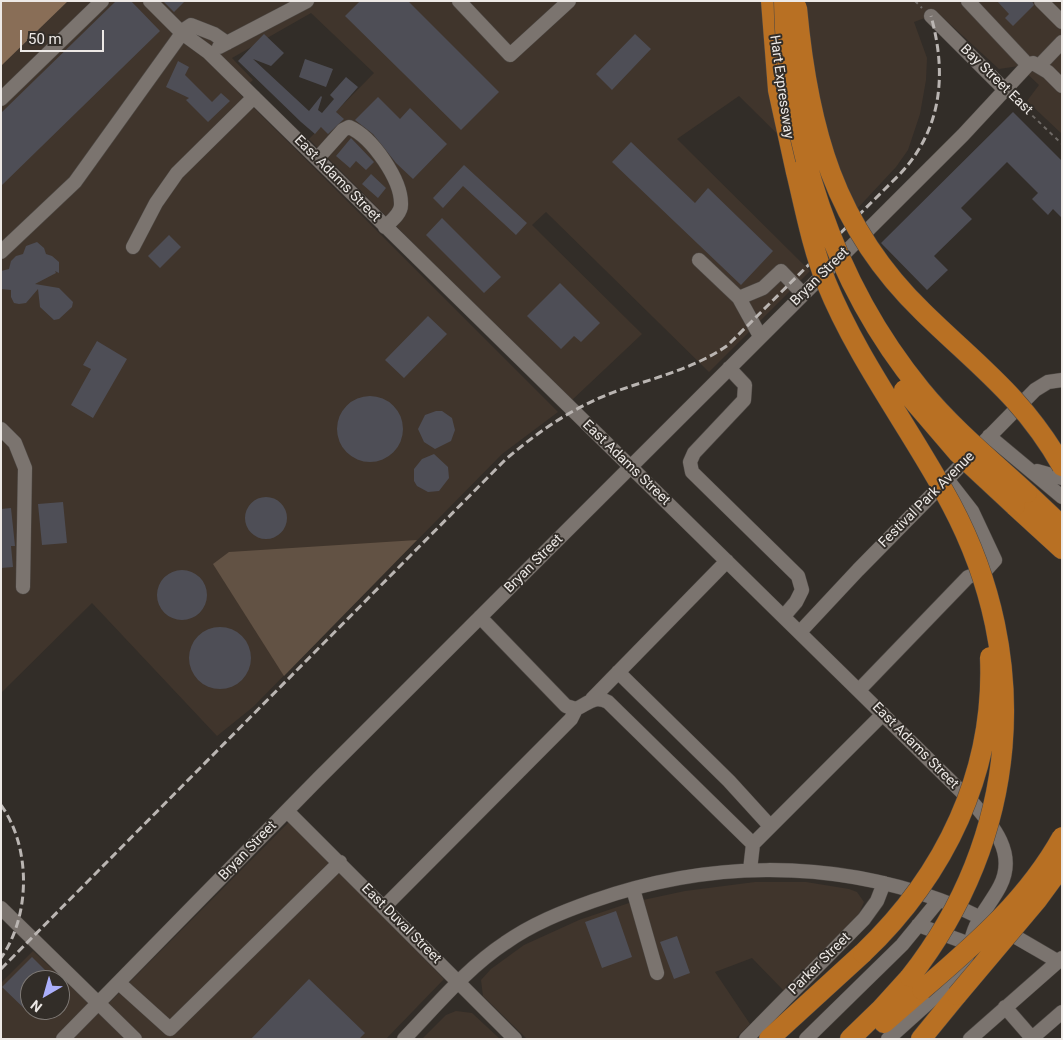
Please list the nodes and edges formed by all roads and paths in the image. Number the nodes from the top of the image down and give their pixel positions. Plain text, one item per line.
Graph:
1 (102, 1) edge
2 (150, 1) edge
3 (307, 1) edge
4 (459, 1) edge
5 (569, 1) edge
6 (771, 1) edge
7 (784, 1) edge
8 (796, 1) edge
9 (968, 1) edge
10 (1041, 1) edge
11 (932, 16) dead end
12 (1062, 22) edge
13 (182, 33) junction
14 (1062, 42) edge
15 (226, 43) junction
16 (208, 52) junction
17 (1033, 66) junction
18 (1062, 86) edge
19 (1004, 89) junction
20 (249, 93) junction
21 (1, 99) edge
22 (1062, 144) edge
23 (317, 160) junction
24 (796, 172) junction
25 (385, 227) junction
26 (133, 247) dead end
27 (1, 252) edge
28 (699, 260) dead end
29 (803, 294) junction
30 (739, 298) junction
31 (760, 336) junction
32 (729, 368) junction
33 (1062, 380) edge
34 (1, 429) edge
35 (989, 436) junction
36 (1062, 466) edge
37 (631, 467) junction
38 (1031, 469) junction
39 (1062, 478) edge
40 (947, 479) junction
41 (1062, 497) edge
42 (1021, 500) junction
43 (1062, 526) edge
44 (965, 532) junction
45 (1062, 549) edge
46 (728, 561) junction
47 (23, 587) dead end
48 (784, 616) junction
49 (480, 617) junction
50 (800, 632) junction
51 (618, 672) junction
52 (859, 690) junction
53 (592, 699) junction
54 (576, 709) junction
55 (883, 714) junction
56 (287, 811) junction
57 (770, 826) junction
58 (1062, 837) edge
59 (753, 844) junction
60 (340, 862) junction
61 (1062, 866) edge
62 (750, 870) junction
63 (884, 883) junction
64 (633, 888) junction
65 (939, 900) junction
66 (385, 906) junction
67 (1, 908) edge
68 (980, 918) junction
69 (918, 925) junction
70 (970, 944) junction
71 (1060, 956) edge
72 (657, 974) dead end
73 (119, 983) junction
74 (459, 984) junction
75 (99, 1004) junction
76 (1005, 1007) junction
77 (1062, 1012) edge
78 (1032, 1038) edge
79 (63, 1039) edge
80 (134, 1039) edge
81 (404, 1039) edge
82 (514, 1039) edge
83 (746, 1039) edge
84 (769, 1039) edge
85 (806, 1039) edge
86 (850, 1039) edge
87 (866, 1039) edge
88 (888, 1039) edge
89 (921, 1039) edge
90 (970, 1039) edge

1 - 21 street
2 - 13 street, East Adams Street
3 - 15 street
4 - 5 street
6 - 24 highway, Hart Expressway
7 - 42 highway, bridge
8 - 36 highway, bridge
9 - 17 street
10 - 12 street
11 - 19 street, Bay Street East
13 - 15 street
13 - 16 street, East Adams Street
13 - 27 street
14 - 17 street, Bryan Street
15 - 16 street
16 - 20 street, East Adams Street
17 - 18 street
17 - 19 street, Bryan Street
19 - 22 path, Bay Street East
19 - 29 street, Bryan Street
20 - 23 street, East Adams Street
20 - 26 street
23 - 25 street, East Adams Street
23 - 25 street
24 - 42 highway, bridge
24 - 44 highway, bridge
25 - 37 street, East Adams Street
28 - 30 street
29 - 30 street
29 - 31 street, Bryan Street
30 - 31 street
31 - 32 street, Bryan Street
32 - 37 street, Bryan Street
32 - 48 street
33 - 35 street, Festival Park Avenue
34 - 47 street
35 - 38 street
35 - 40 street, Festival Park Avenue
37 - 46 street, East Adams Street
37 - 49 street, Bryan Street
38 - 39 street
38 - 41 street
40 - 50 street, Festival Park Avenue
40 - 52 street
42 - 43 highway
42 - 45 highway
44 - 84 highway, bridge
44 - 86 highway, bridge
46 - 48 street, East Adams Street
46 - 51 street
48 - 50 street, East Adams Street
49 - 54 street
49 - 56 street, Bryan Street
50 - 52 street, East Adams Street
51 - 53 street
51 - 57 street
52 - 55 street, East Adams Street
53 - 54 street
53 - 59 street
54 - 66 street
55 - 57 street
55 - 68 street, East Adams Street
56 - 60 street, East Duval Street
56 - 73 street, Bryan Street
57 - 59 street
58 - 87 highway, bridge
59 - 62 street
60 - 66 street, East Duval Street
60 - 73 street
61 - 89 highway, bridge
62 - 63 street
62 - 64 street
63 - 65 street
63 - 83 street, Parker Street
64 - 72 street
64 - 74 street
65 - 68 street
65 - 69 street
66 - 74 street, East Duval Street
67 - 75 street
68 - 70 street, East Adams Street
68 - 71 street
69 - 70 street
69 - 85 street
70 - 88 street, East Adams Street
71 - 76 street
73 - 75 street, Bryan Street
74 - 81 street
74 - 82 street, East Duval Street
75 - 79 street, Bryan Street
75 - 80 street
76 - 78 street
76 - 90 street
77 - 78 street

